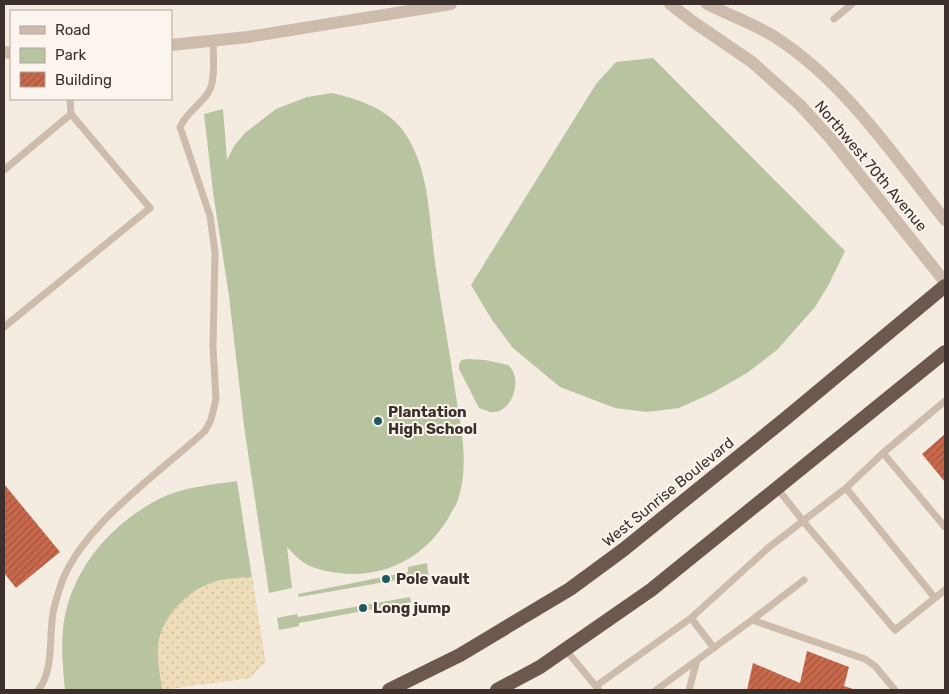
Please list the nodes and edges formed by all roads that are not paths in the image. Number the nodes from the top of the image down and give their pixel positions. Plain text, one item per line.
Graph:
1 (451, 4) edge
2 (670, 4) edge
3 (707, 4) edge
4 (852, 4) edge
5 (834, 19) dead end
6 (213, 41) junction
7 (172, 45) edge
8 (70, 100) edge
9 (71, 114) junction
10 (4, 170) edge
11 (945, 220) edge
12 (945, 282) edge
13 (945, 286) edge
14 (4, 327) edge
15 (945, 352) edge
16 (945, 401) edge
17 (883, 453) junction
18 (777, 488) junction
19 (846, 488) junction
20 (803, 521) junction
21 (945, 527) edge
22 (804, 580) dead end
23 (945, 590) edge
24 (935, 598) junction
25 (691, 618) junction
26 (752, 620) junction
27 (714, 648) junction
28 (565, 649) junction
29 (698, 660) junction
30 (597, 688) edge
31 (38, 690) edge
32 (389, 690) edge
33 (497, 690) edge
34 (656, 690) edge
35 (689, 690) edge
36 (895, 690) edge

1 - 6 street
2 - 12 street, Northwest 70th Avenue
3 - 11 street, Northwest 70th Avenue
4 - 5 lane
6 - 7 street
6 - 31 lane
8 - 9 lane
9 - 10 lane
9 - 14 lane
13 - 32 highway, West Sunrise Boulevard
15 - 18 highway
16 - 17 lane
17 - 19 lane
17 - 21 lane
18 - 20 lane
18 - 28 highway
19 - 20 lane
19 - 24 lane
20 - 24 lane
20 - 25 lane
22 - 26 lane
23 - 24 lane
25 - 27 lane
25 - 30 lane
26 - 27 lane
26 - 36 lane
27 - 29 lane
28 - 30 lane
28 - 33 highway
29 - 34 lane
29 - 35 lane

